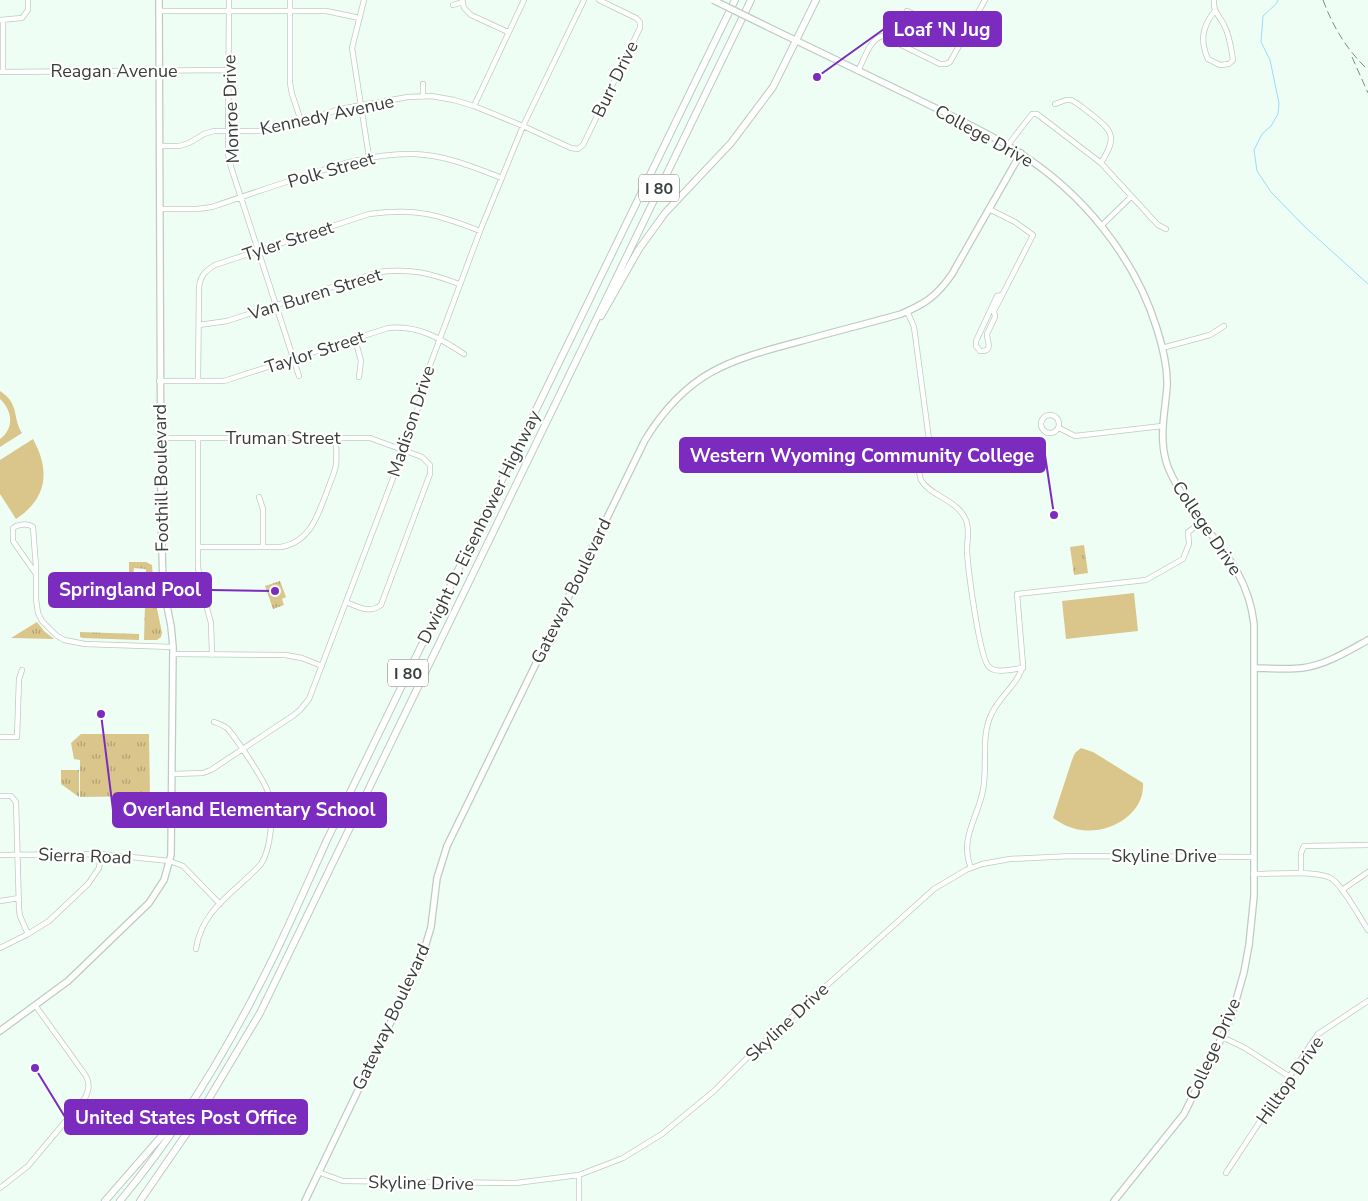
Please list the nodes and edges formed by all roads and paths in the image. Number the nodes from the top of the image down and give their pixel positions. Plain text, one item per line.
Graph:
1 (159, 0) edge
2 (229, 0) edge
3 (290, 0) edge
4 (364, 0) edge
5 (524, 0) edge
6 (584, 0) edge
7 (599, 0) edge
8 (713, 0) edge
9 (735, 0) edge
10 (751, 0) edge
11 (816, 0) edge
12 (985, 0) edge
13 (1214, 0) edge
14 (462, 1) edge
15 (28, 3) edge
16 (453, 5) dead end
17 (159, 11) junction
18 (229, 11) junction
19 (290, 11) junction
20 (907, 11) dead end
21 (1214, 12) junction
22 (360, 18) junction
23 (2, 20) edge
24 (508, 32) junction
25 (963, 38) junction
26 (795, 40) junction
27 (228, 70) junction
28 (159, 71) junction
29 (858, 71) junction
30 (2, 72) edge
31 (423, 84) dead end
32 (423, 97) junction
33 (1055, 104) dead end
34 (361, 106) junction
35 (474, 106) junction
36 (301, 122) junction
37 (523, 126) junction
38 (228, 131) junction
39 (1008, 145) junction
40 (160, 146) junction
41 (578, 149) joint
42 (1021, 153) junction
43 (369, 156) junction
44 (1101, 163) junction
45 (502, 178) junction
46 (241, 196) junction
47 (1131, 197) junction
48 (160, 209) junction
49 (989, 209) junction
50 (1101, 226) junction
51 (1166, 229) dead end
52 (480, 231) junction
53 (259, 250) junction
54 (459, 284) junction
55 (1002, 295) junction
56 (276, 305) junction
57 (907, 311) junction
58 (199, 325) junction
59 (1224, 326) dead end
60 (439, 338) junction
61 (355, 339) junction
62 (1162, 348) junction
63 (464, 354) dead end
64 (294, 359) junction
65 (299, 376) dead end
66 (568, 376) junction
67 (359, 377) dead end
68 (159, 381) junction
69 (198, 381) junction
70 (1162, 426) junction
71 (1059, 428) junction
72 (160, 438) junction
73 (198, 438) junction
74 (336, 438) junction
75 (404, 450) junction
76 (259, 498) dead end
77 (1202, 522) junction
78 (263, 546) junction
79 (198, 547) junction
80 (36, 574) junction
81 (346, 602) junction
82 (1368, 640) edge
83 (172, 647) junction
84 (173, 654) junction
85 (212, 655) junction
86 (322, 666) junction
87 (1022, 668) junction
88 (1254, 668) junction
89 (22, 670) dead end
90 (214, 722) dead end
91 (0, 737) edge
92 (242, 749) junction
93 (173, 774) junction
94 (0, 796) edge
95 (1368, 845) edge
96 (101, 854) junction
97 (0, 855) edge
98 (18, 855) junction
99 (1254, 857) junction
100 (170, 861) junction
101 (971, 868) junction
102 (1368, 872) edge
103 (1254, 874) junction
104 (1301, 874) junction
105 (1342, 890) junction
106 (19, 898) junction
107 (0, 901) edge
108 (220, 904) junction
109 (1368, 930) edge
110 (28, 934) junction
111 (0, 948) edge
112 (196, 949) dead end
113 (1368, 1002) edge
114 (35, 1005) junction
115 (0, 1031) edge
116 (1222, 1037) junction
117 (1290, 1077) junction
118 (189, 1104) junction
119 (318, 1172) junction
120 (1226, 1173) dead end
121 (579, 1175) junction
122 (0, 1188) edge
123 (105, 1201) edge
124 (120, 1201) edge
125 (140, 1201) edge
126 (305, 1201) edge
127 (579, 1201) edge
128 (1114, 1201) edge

1 - 17 main road, Foothill Boulevard
2 - 18 street, Monroe Drive
3 - 19 street
4 - 22 street
5 - 24 street
6 - 37 street, Madison Drive
7 - 41 street, Burr Drive
8 - 26 main road, College Drive, bridge
9 - 118 highway, Dwight D. Eisenhower Highway / I 80
10 - 66 highway, Dwight D. Eisenhower Highway / I 80
11 - 26 highway, I 80
12 - 25 street
13 - 21 street
14 - 16 street
14 - 24 street
15 - 23 street
17 - 18 street
17 - 28 main road, Foothill Boulevard
18 - 19 street
18 - 27 street, Monroe Drive
19 - 22 street
19 - 36 street
20 - 25 street
21 - 21 street
22 - 34 street
23 - 30 street
24 - 35 street
25 - 29 street
26 - 29 main road, College Drive
26 - 66 highway, I 80
27 - 28 street, Reagan Avenue
27 - 38 street, Monroe Drive
28 - 30 street, Reagan Avenue
28 - 40 main road, Foothill Boulevard
29 - 39 main road, College Drive
31 - 32 street
32 - 34 street, Kennedy Avenue
32 - 35 street, Kennedy Avenue
33 - 44 street
34 - 36 street, Kennedy Avenue
34 - 43 street
35 - 37 street, Kennedy Avenue
36 - 38 street, Kennedy Avenue
37 - 41 street, Kennedy Avenue
37 - 45 street, Madison Drive
38 - 40 street, Kennedy Avenue
38 - 46 street, Monroe Drive
39 - 42 main road, College Drive
39 - 44 street
40 - 48 main road, Foothill Boulevard
42 - 49 main road, Gateway Boulevard
42 - 50 main road, College Drive
43 - 45 street, Polk Street
43 - 46 street, Polk Street
44 - 47 street
45 - 52 street, Madison Drive
46 - 48 street, Polk Street
46 - 53 street, Monroe Drive
47 - 50 street
47 - 51 street
48 - 68 main road, Foothill Boulevard
49 - 55 street
49 - 57 main road, Gateway Boulevard
50 - 62 main road, College Drive
52 - 53 street, Tyler Street
52 - 54 street, Madison Drive
53 - 56 street, Monroe Drive
53 - 58 street, Tyler Street
54 - 56 street, Van Buren Street
54 - 60 street, Madison Drive
55 - 55 street
56 - 58 street, Van Buren Street
56 - 64 street, Monroe Drive
57 - 87 street
57 - 119 main road, Gateway Boulevard
58 - 69 street, Tyler Street
59 - 62 street
60 - 61 street, Taylor Street
60 - 63 street, Taylor Street
60 - 75 street, Madison Drive
61 - 64 street, Taylor Street
61 - 67 street
62 - 70 main road, College Drive
64 - 65 street, Monroe Drive
64 - 69 street, Taylor Street
66 - 125 highway, Dwight D. Eisenhower Highway / I 80
68 - 69 street, Taylor Street
68 - 72 main road, Foothill Boulevard
70 - 71 street
70 - 77 main road, College Drive
71 - 71 street
72 - 73 street, Truman Street
72 - 83 main road, Foothill Boulevard
73 - 74 street, Truman Street
73 - 79 street
74 - 75 street, Truman Street
74 - 78 street
75 - 81 street, Madison Drive
75 - 81 street, Truman Street
76 - 78 street
77 - 87 street
77 - 88 main road, College Drive
78 - 79 street
79 - 85 street
80 - 80 street
80 - 83 street
81 - 86 street, Madison Drive
82 - 88 main road
83 - 84 main road, Foothill Boulevard
84 - 85 street
84 - 93 main road, Foothill Boulevard
85 - 86 street
86 - 92 street, Madison Drive
87 - 101 street
88 - 99 main road, College Drive
89 - 91 street
90 - 92 street
92 - 93 street, Madison Drive
92 - 108 street
93 - 100 main road, Foothill Boulevard
94 - 98 street
95 - 104 street
96 - 98 street, Sierra Road
96 - 100 street, Sierra Road
96 - 110 street
97 - 98 street, Sierra Road
98 - 106 street
99 - 101 street, Skyline Drive
99 - 103 main road, College Drive
100 - 108 street
100 - 114 main road, Foothill Boulevard
101 - 121 street, Skyline Drive
102 - 105 street
103 - 104 street
103 - 116 main road, College Drive
104 - 105 street
105 - 109 street
106 - 107 street
106 - 110 street
108 - 112 street
110 - 111 street
113 - 117 street, Hilltop Drive
114 - 115 main road, Foothill Boulevard
114 - 122 street
116 - 117 street
116 - 128 main road, College Drive
117 - 120 street, Hilltop Drive
118 - 123 highway
118 - 124 highway, Dwight D. Eisenhower Highway / I 80
119 - 121 street, Skyline Drive
119 - 126 main road, Gateway Boulevard
121 - 127 street

